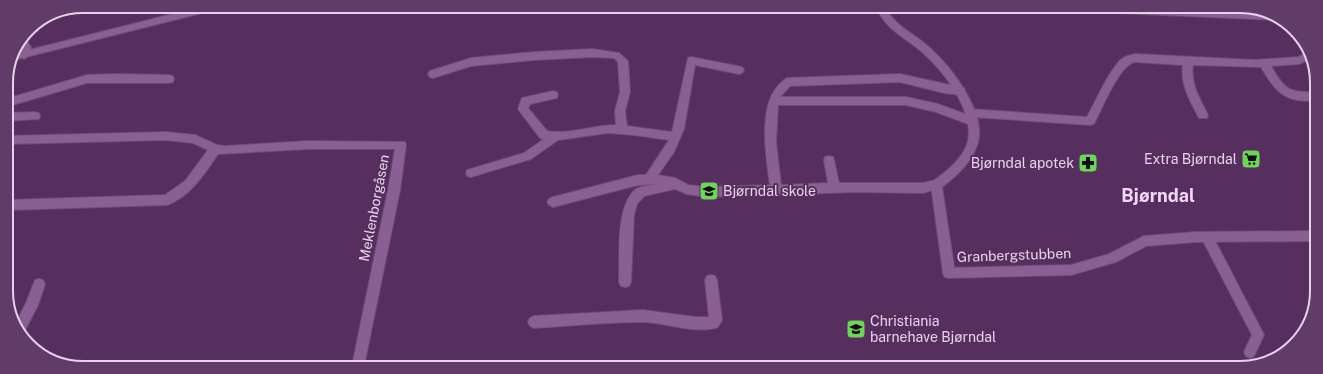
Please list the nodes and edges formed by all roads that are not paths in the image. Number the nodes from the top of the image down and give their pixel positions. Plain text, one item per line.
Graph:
1 (190, 13) edge
2 (884, 13) edge
3 (1172, 13) edge
4 (1265, 17) edge
5 (24, 45) edge
6 (20, 56) edge
7 (1306, 59) edge
8 (1189, 61) junction
9 (1264, 63) junction
10 (739, 70) dead end
11 (433, 74) dead end
12 (169, 79) dead end
13 (960, 91) junction
14 (553, 95) dead end
15 (1310, 97) edge
16 (13, 101) edge
17 (774, 101) junction
18 (1203, 115) dead end
19 (35, 116) dead end
20 (13, 117) edge
21 (970, 117) junction
22 (622, 130) junction
23 (555, 137) junction
24 (676, 137) junction
25 (13, 140) edge
26 (215, 149) junction
27 (830, 160) dead end
28 (471, 173) dead end
29 (649, 180) junction
30 (675, 184) junction
31 (936, 185) junction
32 (834, 188) junction
33 (776, 190) junction
34 (553, 202) dead end
35 (13, 205) edge
36 (1310, 236) edge
37 (1207, 237) junction
38 (711, 280) dead end
39 (625, 282) dead end
40 (39, 284) dead end
41 (534, 322) dead end
42 (22, 325) edge
43 (1250, 352) dead end
44 (359, 361) edge

1 - 6 street
2 - 13 street
3 - 4 street
5 - 6 street
7 - 9 street
8 - 9 street
8 - 18 street
8 - 21 street
9 - 15 street
10 - 24 street
11 - 22 street
12 - 16 street
13 - 17 street
13 - 21 street
14 - 23 street
17 - 21 street
17 - 33 street
19 - 20 street
21 - 31 street
22 - 23 street
22 - 24 street
23 - 28 street
24 - 29 street
25 - 26 street, Meklenborgåsen
26 - 35 street
26 - 44 street, Meklenborgåsen
27 - 32 street
29 - 30 street
29 - 34 street
30 - 33 street
30 - 39 street
31 - 32 street
31 - 37 street, Granbergstubben
32 - 33 street
36 - 37 street, Granbergstubben
37 - 43 street
38 - 41 street
40 - 42 street

